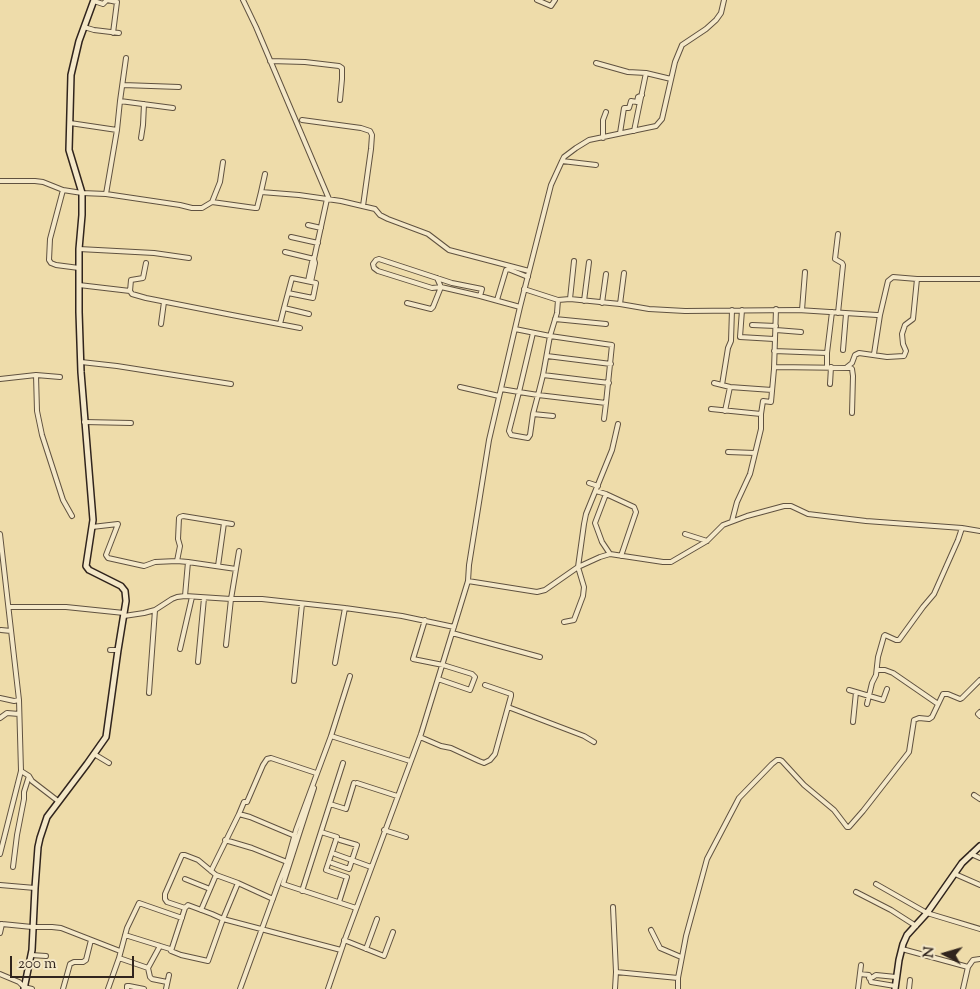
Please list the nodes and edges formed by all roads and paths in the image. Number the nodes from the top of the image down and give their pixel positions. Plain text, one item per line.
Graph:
1 (243, 0) edge
2 (537, 0) edge
3 (555, 0) edge
4 (724, 0) edge
5 (94, 1) edge
6 (84, 27) junction
7 (113, 33) junction
8 (118, 33) dead end
9 (126, 58) dead end
10 (270, 62) junction
11 (596, 63) dead end
12 (646, 73) junction
13 (671, 79) junction
14 (123, 85) junction
15 (179, 87) dead end
16 (642, 95) junction
17 (340, 100) dead end
18 (120, 101) junction
19 (144, 104) junction
20 (172, 108) dead end
21 (606, 112) dead end
22 (302, 120) dead end
23 (70, 123) junction
24 (117, 130) junction
25 (634, 131) junction
26 (620, 133) junction
27 (141, 138) dead end
28 (603, 138) junction
29 (562, 161) junction
30 (223, 162) dead end
31 (596, 165) dead end
32 (265, 174) dead end
33 (0, 181) edge
34 (63, 190) junction
35 (261, 192) junction
36 (82, 193) junction
37 (106, 194) junction
38 (328, 199) junction
39 (212, 202) junction
40 (363, 206) junction
41 (308, 225) dead end
42 (321, 228) junction
43 (838, 234) dead end
44 (291, 237) dead end
45 (318, 243) junction
46 (79, 249) junction
47 (285, 252) dead end
48 (189, 258) dead end
49 (314, 259) junction
50 (574, 261) dead end
51 (588, 262) dead end
52 (146, 263) dead end
53 (79, 268) junction
54 (529, 271) junction
55 (805, 272) dead end
56 (624, 273) dead end
57 (606, 274) dead end
58 (528, 277) junction
59 (437, 278) junction
60 (918, 279) junction
61 (980, 279) edge
62 (310, 282) junction
63 (79, 285) junction
64 (442, 286) junction
65 (524, 290) junction
66 (130, 291) junction
67 (288, 293) junction
68 (480, 296) junction
69 (570, 299) junction
70 (496, 300) junction
71 (558, 300) junction
72 (584, 301) junction
73 (164, 302) junction
74 (407, 303) dead end
75 (602, 303) junction
76 (620, 304) junction
77 (520, 307) junction
78 (284, 308) junction
79 (776, 309) junction
80 (732, 310) junction
81 (742, 310) junction
82 (802, 310) junction
83 (832, 312) junction
84 (838, 313) junction
85 (310, 314) dead end
86 (846, 314) junction
87 (880, 315) junction
88 (555, 319) junction
89 (162, 324) dead end
90 (280, 324) junction
91 (606, 324) dead end
92 (752, 325) dead end
93 (300, 328) dead end
94 (776, 328) junction
95 (515, 329) junction
96 (801, 332) dead end
97 (533, 333) junction
98 (550, 336) junction
99 (774, 339) junction
100 (843, 350) dead end
101 (774, 351) junction
102 (827, 353) junction
103 (874, 354) junction
104 (547, 356) junction
105 (81, 362) junction
106 (611, 364) junction
107 (774, 366) junction
108 (829, 367) junction
109 (847, 367) junction
110 (36, 375) junction
111 (543, 375) junction
112 (60, 377) dead end
113 (0, 379) edge
114 (609, 383) junction
115 (714, 383) dead end
116 (231, 384) dead end
117 (830, 384) dead end
118 (722, 385) junction
119 (730, 386) junction
120 (460, 387) dead end
121 (501, 389) junction
122 (772, 390) junction
123 (518, 392) junction
124 (538, 394) junction
125 (499, 396) junction
126 (606, 403) junction
127 (711, 409) dead end
128 (725, 411) junction
129 (852, 413) dead end
130 (533, 414) junction
131 (761, 414) junction
132 (553, 416) dead end
133 (604, 418) dead end
134 (84, 422) junction
135 (131, 423) dead end
136 (618, 424) dead end
137 (728, 452) dead end
138 (755, 453) junction
139 (588, 483) dead end
140 (597, 489) junction
141 (606, 494) junction
142 (72, 516) dead end
143 (732, 521) junction
144 (224, 523) junction
145 (232, 524) dead end
146 (92, 527) junction
147 (962, 528) junction
148 (980, 531) edge
149 (0, 534) edge
150 (685, 534) dead end
151 (706, 541) junction
152 (239, 551) dead end
153 (610, 554) junction
154 (621, 556) junction
155 (177, 561) junction
156 (188, 562) junction
157 (218, 566) junction
158 (578, 567) junction
159 (236, 569) junction
160 (2, 577) edge
161 (468, 581) junction
162 (185, 596) junction
163 (192, 597) junction
164 (204, 598) junction
165 (231, 599) junction
166 (302, 604) junction
167 (9, 607) junction
168 (346, 608) junction
169 (155, 610) junction
170 (124, 614) junction
171 (425, 620) junction
172 (564, 622) dead end
173 (454, 627) junction
174 (1, 630) dead end
175 (11, 632) junction
176 (452, 634) junction
177 (226, 645) dead end
178 (180, 649) dead end
179 (110, 650) dead end
180 (118, 650) junction
181 (540, 657) dead end
182 (198, 662) dead end
183 (335, 663) dead end
184 (443, 665) junction
185 (877, 670) junction
186 (350, 676) dead end
187 (438, 679) junction
188 (980, 680) edge
189 (294, 681) dead end
190 (485, 685) dead end
191 (886, 689) dead end
192 (848, 690) dead end
193 (856, 692) junction
194 (148, 693) dead end
195 (869, 695) junction
196 (0, 698) edge
197 (19, 700) junction
198 (884, 700) junction
199 (888, 701) dead end
200 (867, 704) dead end
201 (938, 704) junction
202 (508, 707) junction
203 (980, 712) edge
204 (19, 714) junction
205 (980, 716) edge
206 (0, 718) edge
207 (854, 722) dead end
208 (330, 736) junction
209 (420, 737) junction
210 (594, 742) dead end
211 (94, 754) junction
212 (410, 761) junction
213 (109, 763) dead end
214 (343, 763) dead end
215 (21, 771) junction
216 (316, 773) junction
217 (29, 776) junction
218 (315, 784) dead end
219 (974, 795) dead end
220 (397, 796) junction
221 (980, 799) edge
222 (58, 801) junction
223 (330, 804) junction
224 (239, 814) junction
225 (384, 830) junction
226 (321, 832) junction
227 (295, 836) junction
228 (406, 837) dead end
229 (225, 840) junction
230 (340, 840) dead end
231 (980, 846) edge
232 (0, 854) edge
233 (334, 854) dead end
234 (971, 854) junction
235 (980, 858) edge
236 (352, 860) junction
237 (287, 862) junction
238 (332, 863) dead end
239 (13, 867) dead end
240 (371, 867) junction
241 (211, 871) junction
242 (216, 874) junction
243 (955, 874) junction
244 (185, 879) dead end
245 (238, 883) junction
246 (876, 884) dead end
247 (0, 885) edge
248 (980, 885) edge
249 (35, 888) junction
250 (210, 890) junction
251 (302, 891) junction
252 (856, 892) dead end
253 (273, 899) junction
254 (339, 902) junction
255 (613, 907) dead end
256 (185, 908) junction
257 (356, 908) junction
258 (201, 910) junction
259 (927, 913) junction
260 (182, 918) junction
261 (377, 919) dead end
262 (223, 920) junction
263 (1, 924) edge
264 (916, 926) junction
265 (32, 927) junction
266 (980, 929) edge
267 (262, 930) junction
268 (651, 930) dead end
269 (393, 932) dead end
270 (0, 933) edge
271 (125, 935) junction
272 (91, 940) junction
273 (344, 940) junction
274 (160, 946) junction
275 (366, 949) junction
276 (902, 949) junction
277 (341, 950) junction
278 (120, 951) junction
279 (171, 951) junction
280 (31, 955) junction
281 (46, 956) dead end
282 (681, 957) junction
283 (119, 958) junction
284 (980, 959) edge
285 (861, 965) dead end
286 (968, 967) junction
287 (148, 968) junction
288 (616, 972) junction
289 (0, 974) edge
290 (860, 974) junction
291 (168, 975) dead end
292 (896, 977) junction
293 (678, 978) junction
294 (869, 978) junction
295 (910, 980) dead end
296 (167, 982) junction
297 (895, 987) edge
298 (24, 988) edge
299 (32, 989) edge
300 (63, 989) edge
301 (108, 989) edge
302 (127, 989) edge
303 (144, 989) edge
304 (166, 989) edge
305 (240, 989) edge
306 (328, 989) edge
307 (615, 989) edge
308 (678, 989) edge
309 (858, 989) edge
310 (909, 989) edge
311 (963, 989) edge

1 - 10 street
2 - 3 street
4 - 13 street
5 - 6 street
5 - 7 street
6 - 7 street
6 - 23 street
7 - 8 street
9 - 14 street
10 - 17 street
10 - 38 street
11 - 12 street
12 - 13 street
12 - 16 street
13 - 25 street
14 - 15 street
14 - 18 street
16 - 25 street
16 - 26 street
18 - 19 street
18 - 24 street
19 - 20 street
19 - 27 street
21 - 28 street
22 - 40 street
23 - 24 street
23 - 36 street
24 - 37 street
25 - 26 street
26 - 28 street
28 - 29 street
29 - 31 street
29 - 54 street
30 - 39 street
32 - 35 street
33 - 34 street
34 - 36 street
34 - 53 street
35 - 38 street
35 - 39 street
36 - 37 street
36 - 46 street
37 - 39 street
38 - 40 street
38 - 42 street
40 - 54 street
41 - 42 street
42 - 45 street
43 - 84 street
44 - 45 street
45 - 49 street
46 - 48 street
46 - 53 street
47 - 49 street
49 - 62 street
50 - 69 street
51 - 72 street
52 - 66 street
53 - 63 street
54 - 58 street
55 - 82 street
56 - 76 street
57 - 75 street
58 - 65 street
58 - 70 street
59 - 64 street
59 - 64 street
59 - 68 street
60 - 61 street
60 - 87 street
60 - 103 street
62 - 67 street
62 - 67 street
63 - 66 street
63 - 105 street
64 - 68 street
64 - 74 street
65 - 71 street
65 - 77 street
66 - 73 street
67 - 78 street
68 - 70 street
69 - 71 street
69 - 72 street
70 - 77 street
71 - 88 street
72 - 75 street
73 - 89 street
73 - 90 street
75 - 76 street
76 - 80 street
77 - 95 street
78 - 85 street
78 - 90 street
79 - 81 street
79 - 82 street
79 - 94 street
80 - 81 street
80 - 118 street
81 - 99 street
82 - 83 street
83 - 84 street
83 - 102 street
84 - 86 street
86 - 87 street
86 - 100 street
87 - 103 street
88 - 91 street
88 - 98 street
90 - 93 street
92 - 94 street
94 - 96 street
94 - 99 street
95 - 97 street
95 - 121 street
97 - 98 street
97 - 123 street
98 - 104 street
98 - 106 street
99 - 101 street
101 - 102 street
101 - 107 street
102 - 108 street
103 - 109 street
104 - 106 street
104 - 111 street
105 - 116 street
105 - 134 street
106 - 114 street
107 - 108 street
107 - 122 street
108 - 109 street
108 - 117 street
109 - 129 street
110 - 112 street
110 - 113 street
110 - 142 street
111 - 114 street
111 - 124 street
114 - 126 street
115 - 118 street
118 - 119 street
119 - 122 street
119 - 128 street
120 - 125 street
121 - 123 street
121 - 125 street
122 - 131 street
123 - 124 street
123 - 130 street
124 - 126 street
124 - 130 street
125 - 161 street
126 - 133 street
127 - 128 street
128 - 131 street
130 - 132 street
131 - 138 street
134 - 135 street
134 - 146 street
136 - 140 street
137 - 138 street
138 - 143 street
139 - 140 street
140 - 141 street
140 - 158 street
141 - 153 street
141 - 154 street
143 - 147 street
143 - 151 street
144 - 145 street
144 - 155 street
144 - 157 street
146 - 155 street
146 - 170 street
147 - 148 street
147 - 185 street
149 - 160 street
150 - 151 street
151 - 154 street
152 - 159 street
153 - 154 street
153 - 158 street
155 - 156 street
156 - 157 street
156 - 162 street
157 - 159 street
158 - 161 street
158 - 172 street
159 - 165 street
160 - 167 street
161 - 173 street
162 - 163 street
162 - 169 street
163 - 164 street
163 - 178 street
164 - 165 street
164 - 182 street
165 - 166 street
165 - 177 street
166 - 168 street
166 - 189 street
167 - 170 street
167 - 175 street
168 - 171 street
168 - 183 street
169 - 170 street
169 - 194 street
170 - 180 street
171 - 173 street
171 - 184 street
173 - 176 street
174 - 175 street
175 - 197 street
176 - 181 street
176 - 184 street
179 - 180 street
180 - 211 street
184 - 187 street
184 - 187 street
185 - 195 street
185 - 201 street
186 - 208 street
187 - 209 street
188 - 201 street
190 - 202 street
191 - 198 street
192 - 193 street
193 - 195 street
193 - 207 street
195 - 198 street
195 - 200 street
196 - 197 street
197 - 204 street
198 - 199 street
201 - 282 street
202 - 209 street
202 - 210 street
203 - 205 street
204 - 206 street
204 - 215 street
208 - 212 street
208 - 216 street
209 - 212 street
211 - 213 street
211 - 222 street
212 - 220 street
214 - 223 street
215 - 217 street
215 - 232 street
216 - 224 street
216 - 227 street
217 - 222 street
217 - 239 street
218 - 251 street
219 - 221 street
220 - 223 street
220 - 225 street
222 - 249 street
223 - 226 street
224 - 227 street
224 - 229 street
225 - 228 street
225 - 240 street
226 - 251 street
226 - 254 street
227 - 237 street
229 - 237 street
229 - 241 street
230 - 236 street
231 - 234 street
233 - 236 street
234 - 235 street
234 - 243 street
236 - 238 street
236 - 240 street
237 - 253 street
240 - 257 street
241 - 242 street
241 - 256 street
242 - 245 street
242 - 250 street
243 - 248 street
243 - 259 street
244 - 250 street
245 - 253 street
245 - 262 street
246 - 259 street
247 - 249 street
249 - 265 street
250 - 258 street
251 - 254 street
252 - 264 street
253 - 267 street
254 - 257 street
255 - 288 street
256 - 258 street
256 - 260 street
257 - 273 street
258 - 262 street
259 - 264 street
259 - 266 street
260 - 271 street
260 - 279 street
261 - 275 street
262 - 267 street
262 - 279 street
263 - 265 street
263 - 270 street
264 - 276 street
265 - 272 street
265 - 280 street
267 - 277 street
267 - 305 street
268 - 282 street
269 - 275 street
271 - 274 street
271 - 278 street
272 - 278 street
272 - 300 street
273 - 275 street
273 - 277 street
274 - 279 street
274 - 287 street
276 - 286 street
276 - 292 street
277 - 306 street
278 - 283 street
280 - 281 street
280 - 298 street
282 - 293 street
283 - 287 street
283 - 301 street
284 - 286 street
285 - 290 street
286 - 311 street
287 - 296 street
288 - 293 street
288 - 307 street
289 - 298 street
290 - 294 street
290 - 309 street
291 - 296 street
292 - 294 street
292 - 297 street
293 - 308 street
294 - 297 street
295 - 310 street
296 - 304 street
298 - 299 street
302 - 303 street

